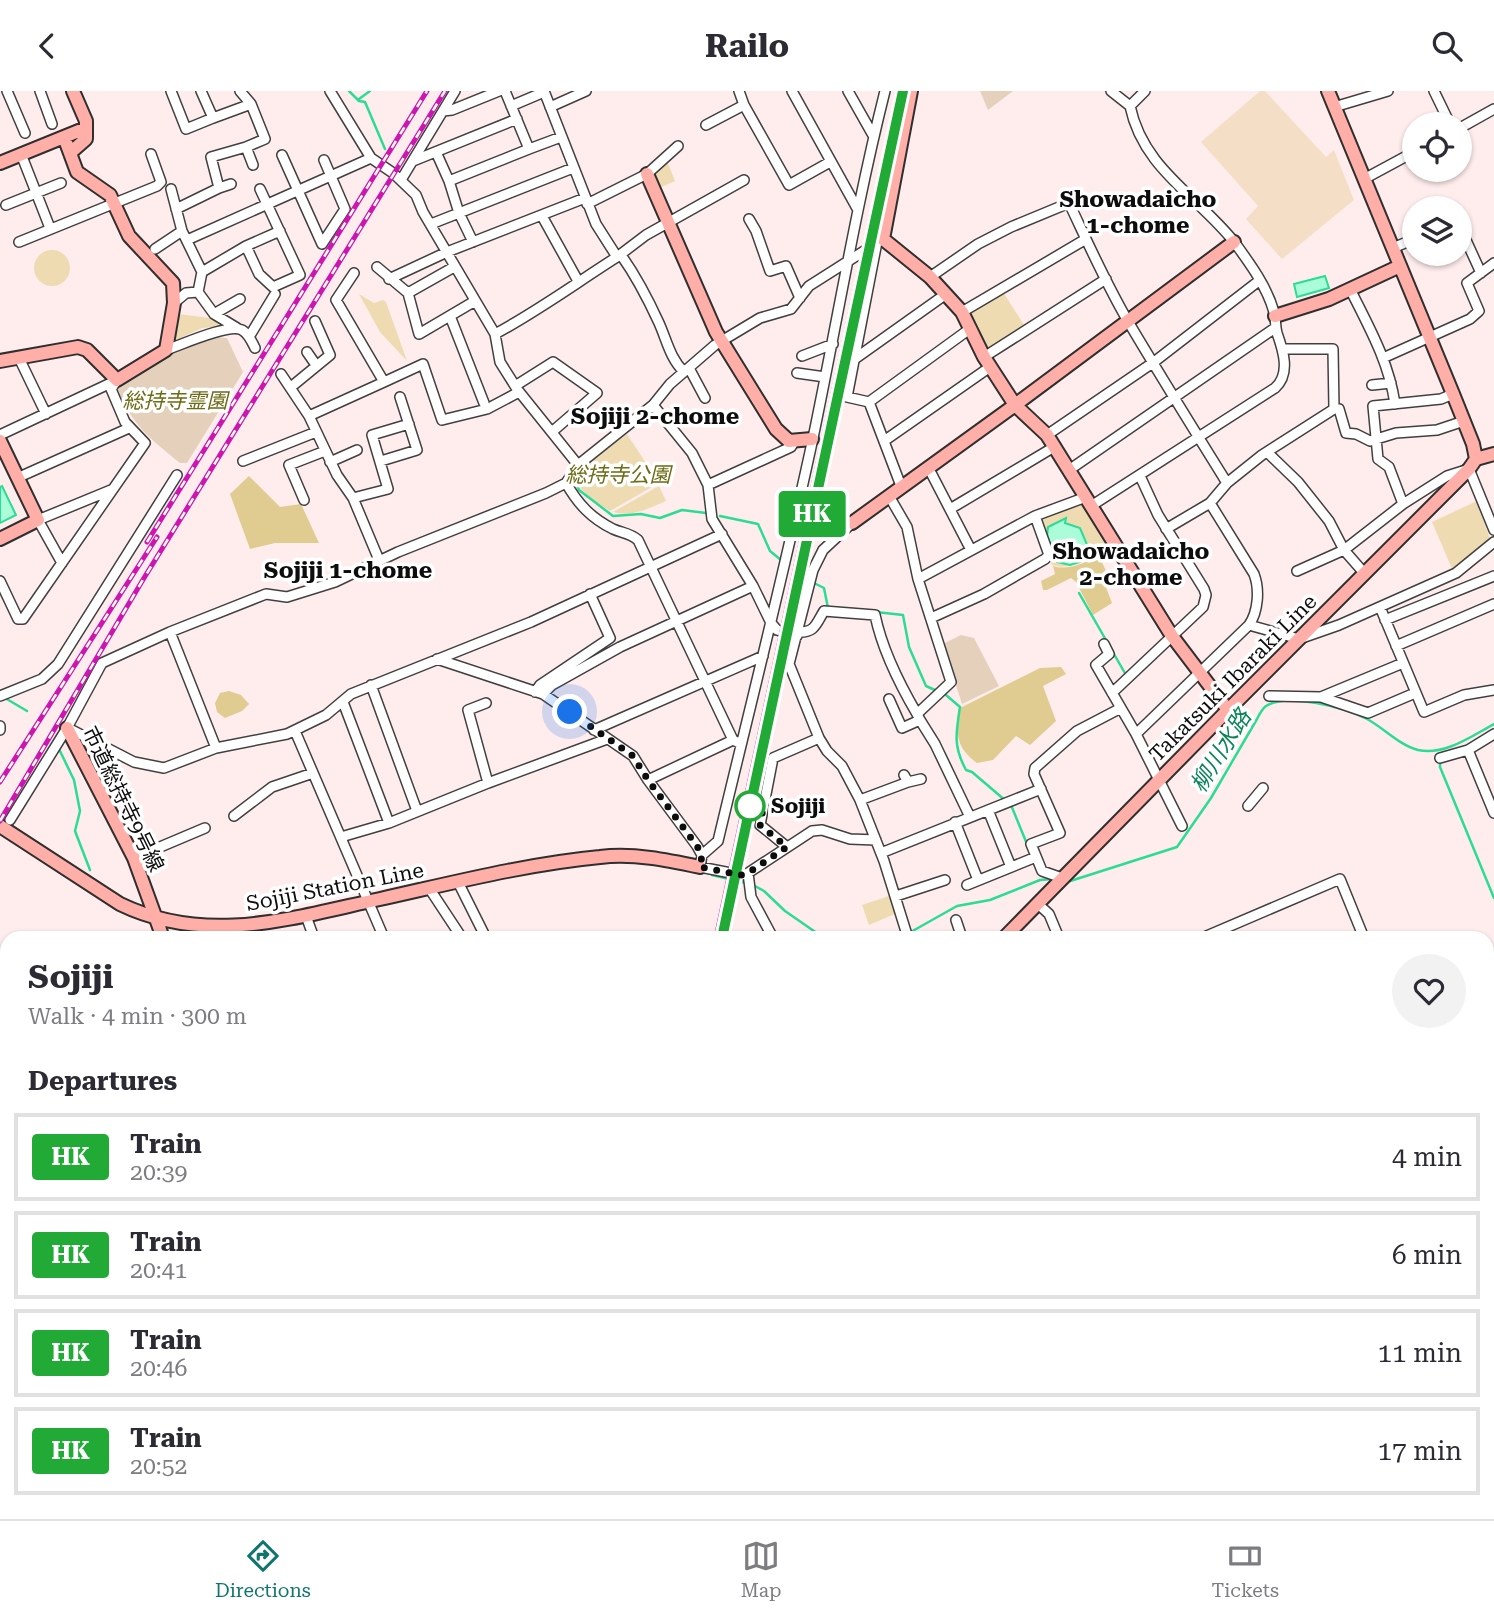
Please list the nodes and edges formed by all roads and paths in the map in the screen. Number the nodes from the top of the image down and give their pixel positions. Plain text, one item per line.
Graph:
1 (7, 91) edge
2 (40, 91) edge
3 (73, 91) edge
4 (171, 91) edge
5 (201, 91) edge
6 (240, 91) edge
7 (330, 91) edge
8 (455, 91) edge
9 (499, 91) edge
10 (505, 91) edge
11 (544, 91) edge
12 (586, 91) edge
13 (739, 91) edge
14 (792, 91) edge
15 (848, 91) edge
16 (885, 91) edge
17 (911, 91) edge
18 (1111, 91) edge
19 (1145, 91) edge
20 (1328, 91) edge
21 (1388, 91) edge
22 (1434, 91) edge
23 (251, 104) junction
24 (744, 105) junction
25 (511, 106) junction
26 (1130, 106) junction
27 (550, 107) junction
28 (1335, 107) junction
29 (1494, 109) edge
30 (443, 111) junction
31 (1444, 112) edge
32 (213, 118) junction
33 (517, 119) junction
34 (1472, 121) edge
35 (52, 124) dead end
36 (706, 125) dead end
37 (86, 128) junction
38 (25, 133) dead end
39 (64, 137) junction
40 (561, 137) junction
41 (874, 137) junction
42 (678, 146) dead end
43 (246, 147) junction
44 (529, 149) junction
45 (436, 152) junction
46 (70, 153) junction
47 (20, 154) junction
48 (151, 154) dead end
49 (282, 155) dead end
50 (371, 158) junction
51 (1402, 158) edge
52 (324, 160) dead end
53 (413, 161) junction
54 (831, 162) junction
55 (0, 163) edge
56 (253, 165) dead end
57 (573, 168) junction
58 (647, 174) junction
59 (331, 176) junction
60 (1364, 179) junction
61 (401, 180) junction
62 (744, 180) dead end
63 (449, 181) junction
64 (61, 183) dead end
65 (231, 184) dead end
66 (219, 188) junction
67 (170, 189) dead end
68 (260, 189) dead end
69 (298, 191) junction
70 (36, 193) junction
71 (586, 201) junction
72 (115, 203) junction
73 (268, 204) junction
74 (6, 205) dead end
75 (176, 209) junction
76 (858, 210) junction
77 (459, 213) junction
78 (542, 216) junction
79 (749, 219) dead end
80 (668, 222) junction
81 (431, 224) junction
82 (50, 229) junction
83 (280, 231) junction
84 (185, 235) junction
85 (1086, 239) junction
86 (880, 240) junction
87 (19, 242) dead end
88 (473, 242) junction
89 (1234, 242) junction
90 (1402, 244) edge
91 (246, 246) junction
92 (1393, 248) junction
93 (155, 249) dead end
94 (447, 252) junction
95 (1472, 253) edge
96 (619, 256) junction
97 (849, 260) junction
98 (1494, 263) edge
99 (1400, 266) junction
100 (377, 267) dead end
101 (454, 267) junction
102 (202, 272) junction
103 (354, 273) dead end
104 (1481, 273) junction
105 (930, 277) junction
106 (389, 279) junction
107 (1106, 279) junction
108 (1260, 280) junction
109 (578, 281) junction
110 (173, 283) junction
111 (1350, 289) junction
112 (198, 292) junction
113 (186, 293) junction
114 (408, 293) junction
115 (275, 294) dead end
116 (946, 294) junction
117 (800, 298) junction
118 (240, 299) dead end
119 (474, 301) junction
120 (174, 303) junction
121 (962, 312) junction
122 (214, 314) junction
123 (450, 316) junction
124 (315, 320) dead end
125 (1129, 322) junction
126 (1275, 322) junction
127 (237, 328) junction
128 (971, 328) junction
129 (495, 334) junction
130 (249, 337) junction
131 (1429, 337) junction
132 (721, 341) junction
133 (833, 344) junction
134 (255, 348) dead end
135 (1283, 349) junction
136 (166, 350) junction
137 (307, 352) dead end
138 (802, 356) dead end
139 (19, 358) junction
140 (856, 358) junction
141 (1383, 358) junction
142 (0, 361) edge
143 (987, 362) junction
144 (1154, 362) junction
145 (316, 365) junction
146 (686, 370) junction
147 (797, 373) dead end
148 (281, 374) dead end
149 (825, 377) junction
150 (117, 380) junction
151 (384, 382) junction
152 (1391, 383) junction
153 (1372, 385) dead end
154 (291, 387) junction
155 (517, 389) junction
156 (1453, 394) junction
157 (400, 397) dead end
158 (705, 398) dead end
159 (1174, 400) junction
160 (484, 403) dead end
161 (869, 403) junction
162 (1395, 404) junction
163 (653, 405) junction
164 (1015, 405) junction
165 (1334, 409) junction
166 (46, 414) junction
167 (309, 416) junction
168 (1464, 421) junction
169 (409, 424) junction
170 (129, 428) junction
171 (553, 431) junction
172 (316, 432) junction
173 (0, 435) edge
174 (1199, 438) junction
175 (812, 439) junction
176 (0, 441) edge
177 (884, 441) junction
178 (1050, 441) junction
179 (1376, 441) junction
180 (794, 442) junction
181 (357, 450) dead end
182 (324, 451) junction
183 (1268, 453) junction
184 (1494, 454) edge
185 (378, 460) junction
186 (243, 461) dead end
187 (330, 462) junction
188 (1473, 464) junction
189 (578, 465) junction
190 (928, 467) junction
191 (1069, 470) junction
192 (177, 475) dead end
193 (1140, 476) junction
194 (17, 478) junction
195 (566, 483) junction
196 (1227, 483) junction
197 (708, 485) junction
198 (901, 486) junction
199 (111, 489) junction
200 (888, 496) junction
201 (353, 498) junction
202 (304, 500) dead end
203 (1088, 501) junction
204 (1210, 503) junction
205 (1403, 503) junction
206 (950, 509) junction
207 (1035, 516) junction
208 (38, 520) junction
209 (852, 523) joint
210 (1166, 529) junction
211 (1494, 530) edge
212 (722, 534) junction
213 (0, 539) edge
214 (1494, 542) edge
215 (971, 550) junction
216 (1344, 550) junction
217 (379, 560) junction
218 (62, 563) junction
219 (652, 568) junction
220 (1297, 572) dead end
221 (1365, 574) junction
222 (1494, 576) edge
223 (918, 579) junction
224 (0, 581) edge
225 (753, 586) junction
226 (590, 594) junction
227 (1494, 604) edge
228 (1380, 607) junction
229 (931, 618) junction
230 (1385, 620) junction
231 (677, 622) junction
232 (771, 623) junction
233 (1249, 625) junction
234 (170, 632) junction
235 (797, 634) junction
236 (1172, 636) junction
237 (1299, 639) junction
238 (1104, 643) dead end
239 (1396, 646) junction
240 (762, 656) junction
241 (437, 659) junction
242 (1403, 663) junction
243 (1200, 671) junction
244 (704, 680) junction
245 (371, 685) junction
246 (1494, 690) edge
247 (1415, 692) junction
248 (539, 693) junction
249 (1112, 693) junction
250 (0, 696) edge
251 (1269, 696) dead end
252 (1321, 697) junction
253 (889, 699) dead end
254 (343, 702) junction
255 (486, 703) dead end
256 (1121, 708) junction
257 (1228, 710) junction
258 (918, 717) junction
259 (66, 728) junction
260 (594, 730) junction
261 (295, 731) junction
262 (1136, 734) junction
263 (1494, 734) edge
264 (819, 738) junction
265 (607, 739) junction
266 (737, 742) junction
267 (216, 748) junction
268 (1468, 750) junction
269 (1440, 758) dead end
270 (313, 773) junction
271 (921, 779) dead end
272 (648, 780) junction
273 (1159, 780) junction
274 (488, 783) junction
275 (1263, 788) dead end
276 (1041, 789) junction
277 (860, 800) junction
278 (1247, 805) dead end
279 (988, 810) junction
280 (417, 811) junction
281 (1494, 813) edge
282 (234, 816) dead end
283 (970, 817) junction
284 (5, 823) edge
285 (389, 823) junction
286 (955, 823) junction
287 (1182, 826) dead end
288 (205, 828) dead end
289 (341, 837) junction
290 (876, 840) junction
291 (787, 847) junction
292 (881, 853) junction
293 (1036, 857) junction
294 (134, 858) junction
295 (705, 864) junction
296 (1012, 867) junction
297 (748, 873) junction
298 (1062, 878) junction
299 (945, 880) dead end
300 (978, 880) junction
301 (458, 882) junction
302 (967, 885) dead end
303 (429, 888) junction
304 (896, 896) junction
305 (368, 902) junction
306 (1038, 904) junction
307 (306, 916) junction
308 (155, 917) junction
309 (160, 931) edge
310 (311, 931) edge
311 (381, 931) edge
312 (457, 931) edge
313 (482, 931) edge
314 (769, 931) edge
315 (906, 931) edge
316 (1011, 931) edge
317 (1056, 931) edge
318 (1218, 931) edge
319 (1361, 931) edge
320 (1080, 1519) edge
321 (1093, 1519) edge

1 - 38 street
2 - 35 street
3 - 37 street
4 - 32 street
5 - 32 street
6 - 23 street
7 - 50 street
8 - 30 street
9 - 30 street
10 - 25 street
11 - 25 street
11 - 27 street
12 - 27 street
13 - 24 street
14 - 54 street
15 - 41 street
16 - 41 street
17 - 86 street
18 - 26 street
19 - 26 street
20 - 28 street
21 - 28 street
22 - 31 street
23 - 32 street
23 - 43 street
24 - 36 street
24 - 54 street
25 - 33 street
26 - 89 street
27 - 40 street
28 - 60 street
29 - 34 street
30 - 53 street
33 - 44 street
33 - 45 street
37 - 39 street
37 - 46 street
39 - 46 street
39 - 47 street
40 - 44 street
40 - 57 street
41 - 76 street
42 - 58 street
43 - 56 street
43 - 66 street
44 - 63 street
45 - 53 street
45 - 63 street
46 - 72 street
47 - 55 street
47 - 70 street
48 - 72 street
49 - 69 street
50 - 59 street
50 - 61 street
51 - 60 street
52 - 59 street
53 - 61 street
54 - 76 street
57 - 71 street
57 - 77 street
58 - 71 street
58 - 80 street
59 - 69 street
59 - 69 street
60 - 92 street
61 - 81 street
62 - 80 street
63 - 77 street
64 - 70 street
65 - 66 street
66 - 75 street
67 - 75 street
68 - 73 street
69 - 73 street
70 - 74 street
70 - 82 street
71 - 78 street
71 - 96 street
72 - 82 street
72 - 110 street
73 - 83 street
73 - 84 street
75 - 84 street
76 - 97 street
77 - 81 street
77 - 88 street
78 - 88 street
78 - 109 street
79 - 117 street
80 - 96 street
80 - 132 street
81 - 94 street
82 - 87 street
83 - 91 street
83 - 91 street
84 - 93 street
84 - 102 street
85 - 105 street
85 - 107 street
85 - 121 street
86 - 97 street
86 - 105 street
86 - 140 street
88 - 94 street
89 - 108 street
89 - 125 street
90 - 92 street
91 - 102 street
92 - 99 street
94 - 101 street
94 - 106 street
95 - 104 street
96 - 109 street
96 - 146 street
97 - 117 street
97 - 133 street
98 - 104 street
99 - 111 street
99 - 131 street
100 - 106 street
101 - 114 street
101 - 119 street
102 - 112 street
103 - 151 street
104 - 131 street
105 - 116 street
106 - 114 street
107 - 125 street
107 - 143 street
108 - 126 street
108 - 144 street
109 - 129 street
110 - 113 street
110 - 120 street
111 - 126 street
111 - 141 street
112 - 113 street
112 - 122 street
113 - 120 street
114 - 123 street
115 - 130 street
116 - 121 street
116 - 140 street
117 - 132 street
118 - 122 street
119 - 123 street
119 - 129 street
120 - 136 street
121 - 128 street
122 - 127 street
123 - 160 street
124 - 145 street
125 - 144 street
125 - 164 street
126 - 135 street
126 - 159 street
127 - 130 street
127 - 136 street
128 - 143 street
128 - 161 street
129 - 155 street
130 - 134 street
131 - 141 street
131 - 156 street
132 - 146 street
132 - 180 street
133 - 138 street
133 - 149 street
135 - 165 street
135 - 174 street
136 - 150 street
137 - 145 street
139 - 142 street
139 - 150 street
139 - 166 street
140 - 161 street
141 - 152 street
143 - 164 street
143 - 177 street
144 - 159 street
144 - 178 street
145 - 154 street
146 - 158 street
146 - 163 street
147 - 149 street
148 - 154 street
149 - 175 street
150 - 166 street
150 - 170 street
151 - 155 street
151 - 167 street
152 - 153 street
152 - 162 street
154 - 167 street
155 - 171 street
155 - 171 street
156 - 162 street
156 - 168 street
157 - 169 street
159 - 174 street
159 - 191 street
161 - 177 street
162 - 179 street
163 - 189 street
163 - 197 street
164 - 178 street
164 - 190 street
165 - 179 street
165 - 183 street
166 - 173 street
167 - 172 street
168 - 179 street
168 - 188 street
169 - 185 street
169 - 185 street
170 - 194 street
170 - 199 street
171 - 189 street
172 - 182 street
172 - 186 street
174 - 193 street
174 - 196 street
175 - 180 street
175 - 232 street
176 - 194 street
177 - 198 street
178 - 191 street
178 - 206 street
179 - 205 street
180 - 197 street
181 - 187 street
182 - 187 street
182 - 202 street
183 - 196 street
183 - 216 street
184 - 188 street, Takatsuki Ibaraki Line
185 - 201 street
187 - 201 street
188 - 205 street
188 - 211 street
188 - 221 street, Takatsuki Ibaraki Line
189 - 195 street
190 - 198 street
190 - 206 street
191 - 203 street
192 - 250 street
193 - 203 street
193 - 210 street
194 - 208 street
195 - 217 street
195 - 219 street
196 - 204 street
197 - 212 street
198 - 200 street
199 - 208 street
199 - 218 street
200 - 209 street
200 - 223 street
201 - 217 street
203 - 207 street
203 - 236 street
204 - 210 street
204 - 233 street
205 - 216 street
206 - 215 street
207 - 215 street
207 - 229 street
208 - 213 street
208 - 218 street
209 - 235 street
210 - 236 street
212 - 219 street
212 - 225 street
214 - 228 street
215 - 223 street
216 - 220 street
216 - 221 street
217 - 234 street
218 - 224 street
219 - 226 street
219 - 231 street
221 - 237 street, Takatsuki Ibaraki Line
222 - 230 street
223 - 229 street
225 - 231 street
225 - 232 street
226 - 241 street
226 - 248 street
227 - 239 street
228 - 230 street
228 - 237 street
229 - 258 street
230 - 239 street
231 - 244 street
231 - 248 street
232 - 235 street
232 - 240 street
233 - 237 street
233 - 243 street
234 - 259 street, 市道総持寺9号線
234 - 267 street
235 - 258 street
235 - 264 street
236 - 243 street
236 - 249 street
237 - 257 street, Takatsuki Ibaraki Line
238 - 249 street
239 - 242 street
240 - 244 street
240 - 266 street
241 - 245 street
241 - 248 street
242 - 247 street
242 - 252 street
243 - 257 street
243 - 262 street
244 - 260 street
244 - 266 street
245 - 254 street
245 - 280 street
246 - 247 street
247 - 252 street
248 - 260 street
249 - 256 street
251 - 252 street
253 - 258 street
254 - 261 street
254 - 285 street
255 - 274 street
256 - 262 street
256 - 276 street
257 - 273 street, Takatsuki Ibaraki Line
258 - 283 street
259 - 267 street
259 - 284 street
259 - 294 street, 市道総持寺9号線
260 - 265 street
261 - 267 street
261 - 270 street
262 - 273 street
263 - 268 street
264 - 277 street
264 - 291 street
265 - 272 street
265 - 274 street
266 - 272 street
266 - 295 street
268 - 269 street
268 - 281 street
270 - 282 street
270 - 289 street
271 - 277 street
272 - 295 street
273 - 287 street
273 - 298 street, Takatsuki Ibaraki Line
274 - 280 street
275 - 278 street
276 - 279 street
276 - 293 street
277 - 290 street
279 - 283 street
279 - 296 street
280 - 285 street
283 - 286 street
284 - 308 street, Sojiji Station Line
285 - 289 street
286 - 292 street
286 - 300 street
288 - 294 street
289 - 305 street
290 - 291 street
290 - 292 street
291 - 297 street
292 - 304 street
293 - 296 street
293 - 298 street
294 - 308 street, 市道総持寺9号線
295 - 297 street
295 - 301 street, Sojiji Station Line
296 - 300 street
297 - 314 street
298 - 306 street, Takatsuki Ibaraki Line
299 - 304 street
300 - 302 street
301 - 303 street, Sojiji Station Line
301 - 313 street
303 - 305 street, Sojiji Station Line
303 - 312 street
304 - 315 street
305 - 307 street, Sojiji Station Line
305 - 311 street
306 - 316 street, Takatsuki Ibaraki Line
306 - 317 street
307 - 308 street, Sojiji Station Line
307 - 310 street
308 - 309 street, 市道総持寺9号線
318 - 319 street
320 - 321 street

